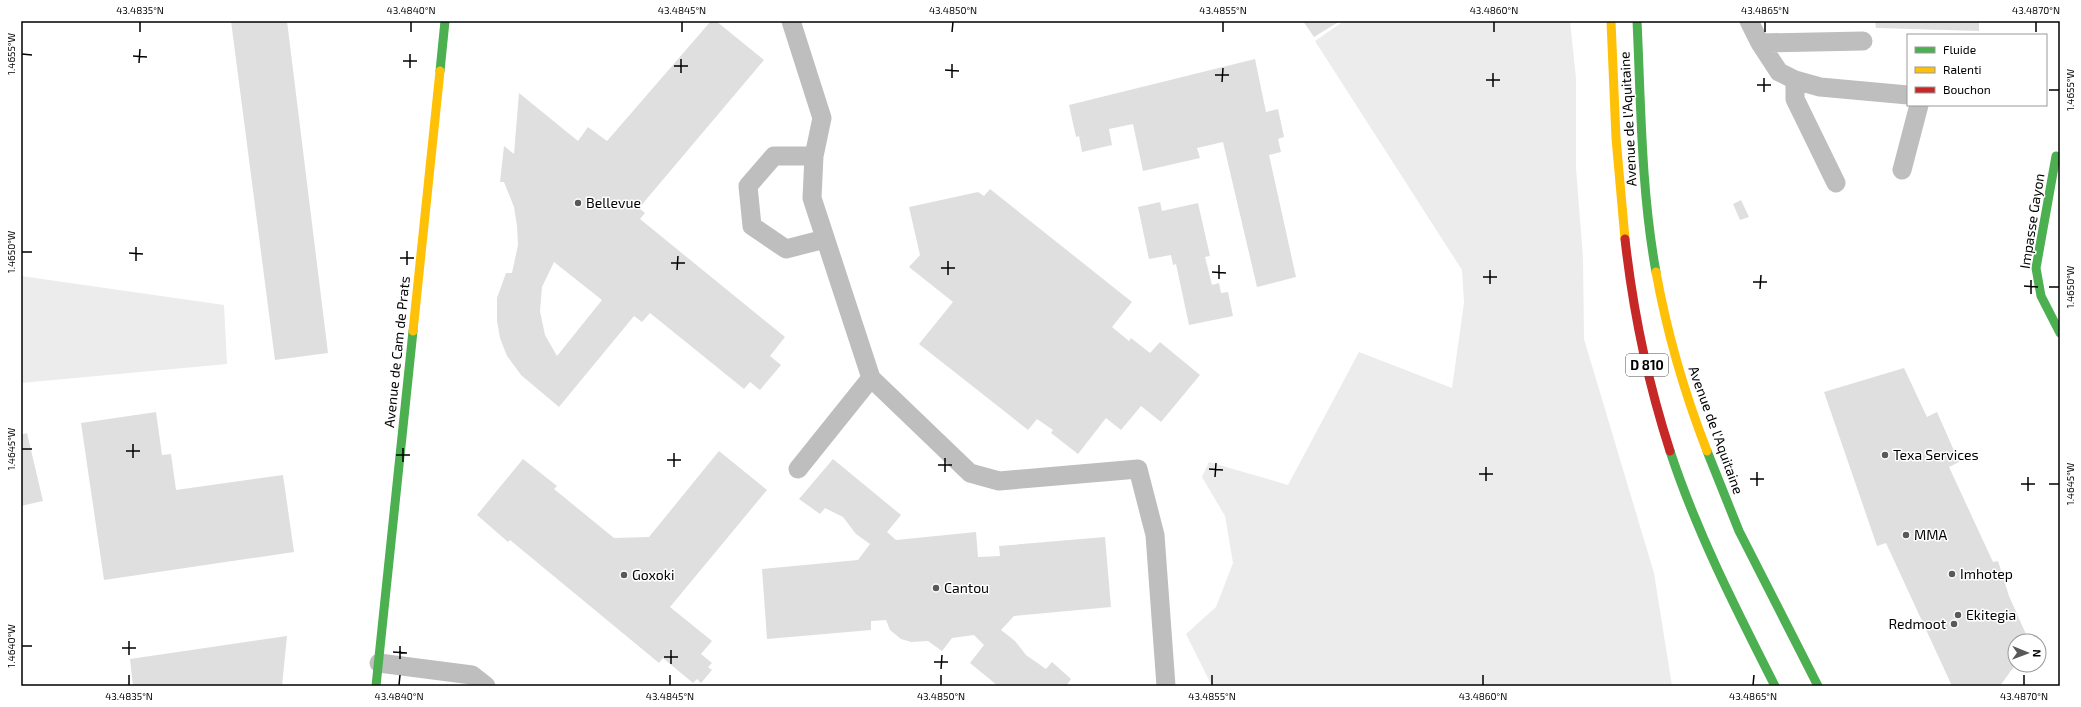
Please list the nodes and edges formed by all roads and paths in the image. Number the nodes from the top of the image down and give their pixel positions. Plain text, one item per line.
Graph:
1 (445, 21) edge
2 (791, 21) edge
3 (1611, 21) edge
4 (1637, 21) edge
5 (1749, 21) edge
6 (1863, 41) dead end
7 (1760, 43) junction
8 (1795, 80) junction
9 (1907, 95) edge
10 (1919, 106) edge
11 (814, 156) junction
12 (2056, 156) dead end
13 (1902, 170) dead end
14 (1836, 183) dead end
15 (825, 239) junction
16 (2060, 333) edge
17 (871, 378) junction
18 (798, 469) dead end
19 (379, 663) junction
20 (376, 686) edge
21 (486, 686) edge
22 (1166, 686) edge
23 (1775, 686) edge
24 (1818, 686) edge

1 - 19 main road, Avenue de Cam de Prats
2 - 11 lane
3 - 23 main road, Avenue de l'Aquitaine / D 810
4 - 24 main road, Avenue de l'Aquitaine / D 810
5 - 7 lane
6 - 7 lane
7 - 8 lane
8 - 9 lane
8 - 14 lane
10 - 13 lane
11 - 15 lane
11 - 15 lane
12 - 16 main road, Impasse Gayon
15 - 17 lane
17 - 18 lane
17 - 22 lane
19 - 20 main road, Avenue de Cam de Prats
19 - 21 lane

